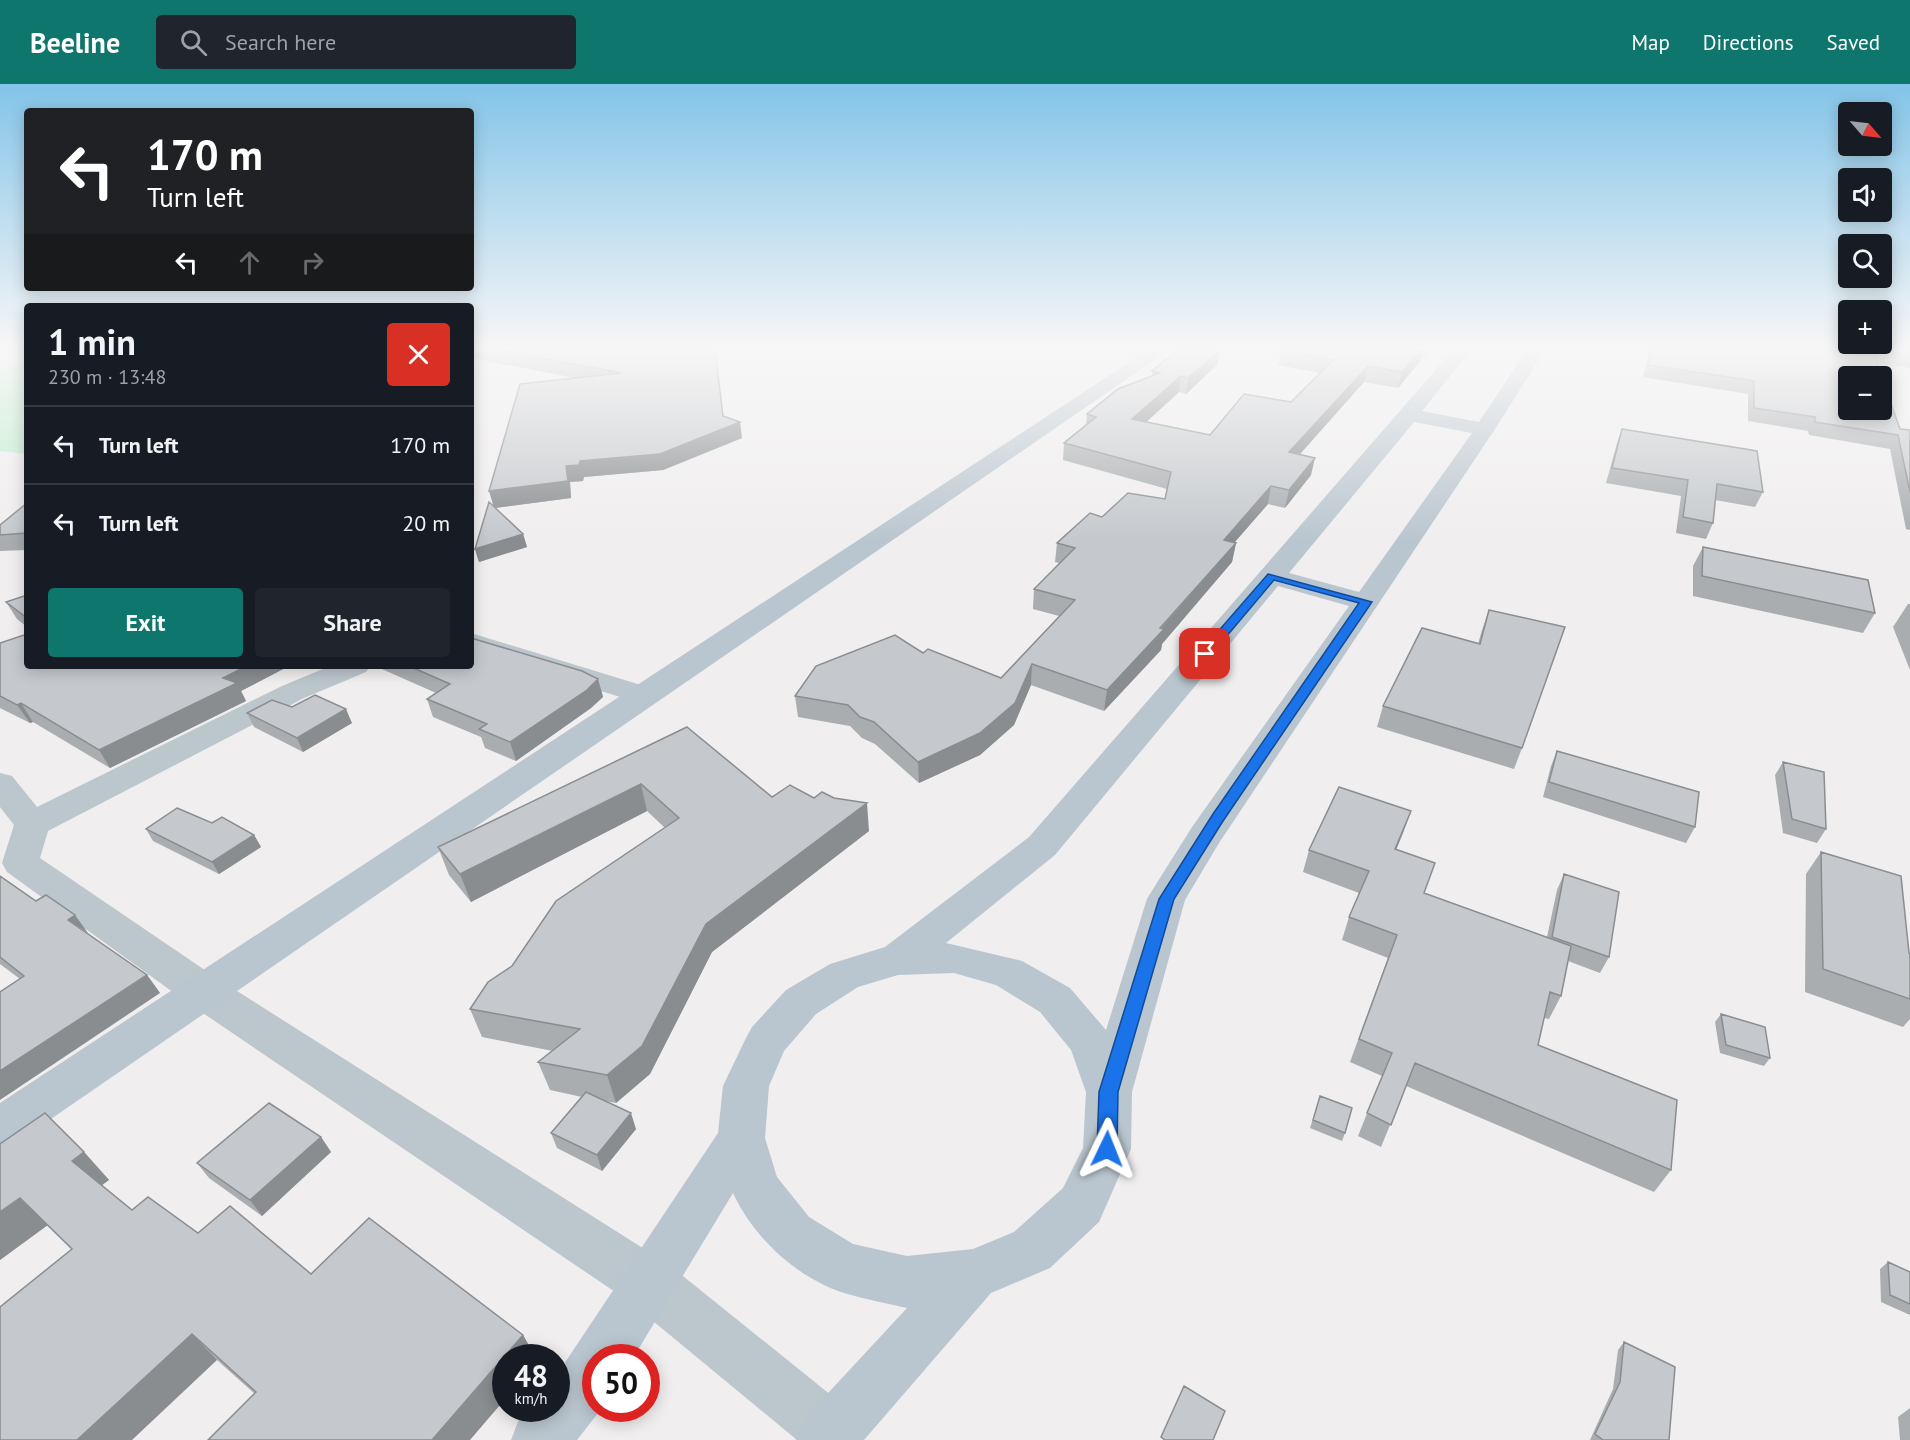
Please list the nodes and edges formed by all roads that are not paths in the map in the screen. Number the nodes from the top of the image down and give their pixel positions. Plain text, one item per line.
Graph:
1 (1065, 413) edge
2 (1495, 413) edge
3 (1409, 415) joint
4 (1485, 429) junction
5 (1271, 576) junction
6 (1366, 602) junction
7 (474, 643) edge
8 (349, 669) edge
9 (643, 695) junction
10 (0, 784) edge
11 (18, 852) edge
12 (898, 959) junction
13 (202, 991) junction
14 (1109, 1092) junction
15 (0, 1128) edge
16 (741, 1138) junction
17 (973, 1275) junction
18 (649, 1283) junction
19 (610, 1344) edge
20 (582, 1388) edge
21 (829, 1436) edge
22 (540, 1440) edge

1 - 9 main road
2 - 4 main road
3 - 4 main road
3 - 5 main road
4 - 6 main road
5 - 6 main road
5 - 12 main road
6 - 14 main road
7 - 9 street
8 - 11 street
9 - 13 main road
10 - 11 street
11 - 13 street
12 - 14 main road
12 - 16 main road
13 - 15 main road
13 - 18 street
14 - 17 main road
16 - 17 main road
16 - 18 main road
17 - 21 main road
18 - 19 main road
18 - 21 street
20 - 22 main road

